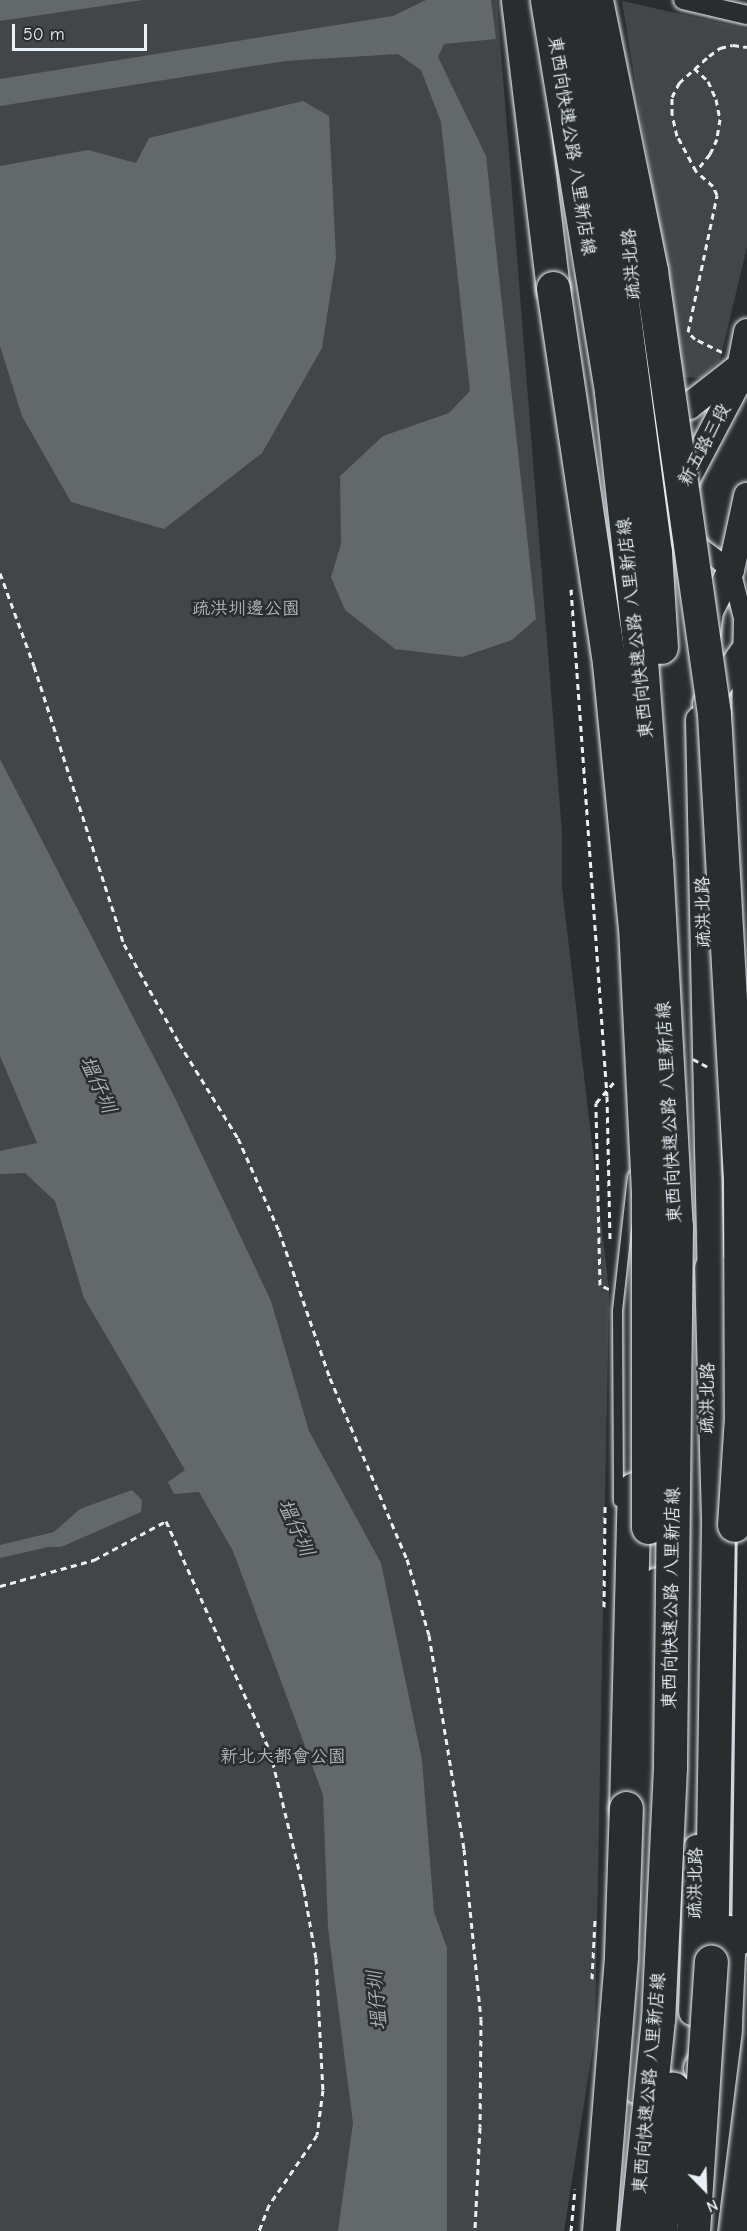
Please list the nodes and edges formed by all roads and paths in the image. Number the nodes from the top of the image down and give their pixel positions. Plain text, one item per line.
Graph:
1 (518, 0) edge
2 (547, 0) edge
3 (574, 0) edge
4 (596, 0) edge
5 (610, 0) edge
6 (683, 0) edge
7 (747, 15) edge
8 (747, 47) edge
9 (694, 68) junction
10 (696, 171) junction
11 (747, 332) edge
12 (730, 360) junction
13 (640, 387) junction
14 (747, 496) edge
15 (666, 521) junction
16 (739, 572) edge
17 (0, 573) edge
18 (570, 583) dead end
19 (743, 652) junction
20 (622, 690) dead end
21 (698, 714) junction
22 (613, 818) dead end
23 (743, 835) edge
24 (747, 1021) edge
25 (631, 1168) dead end
26 (656, 1217) junction
27 (610, 1242) dead end
28 (711, 1268) junction
29 (609, 1277) dead end
30 (609, 1300) dead end
31 (747, 1492) edge
32 (606, 1504) dead end
33 (618, 1510) dead end
34 (0, 1586) edge
35 (604, 1612) dead end
36 (596, 1909) dead end
37 (733, 1963) edge
38 (641, 1971) junction
39 (591, 1990) dead end
40 (605, 2011) dead end
41 (690, 2098) junction
42 (575, 2186) dead end
43 (259, 2231) edge
44 (475, 2231) edge
45 (571, 2231) edge
46 (599, 2231) edge
47 (604, 2231) edge
48 (626, 2231) edge
49 (636, 2231) edge
50 (660, 2231) edge
51 (678, 2231) edge
52 (693, 2231) edge
53 (708, 2231) edge

1 - 38 highway, bridge
2 - 49 highway, 東西向快速公路 八里新店線, bridge
3 - 50 highway, 東西向快速公路 八里新店線, bridge
4 - 41 highway, bridge
5 - 13 street, 疏洪北路
6 - 7 street
8 - 9 path
9 - 10 path
9 - 10 path
10 - 12 path
11 - 12 street, 新五路三段
12 - 13 street
12 - 15 street, 新五路三段
13 - 15 street, 疏洪北路
14 - 16 street
15 - 16 street, 疏洪北路
15 - 26 street
16 - 19 street
16 - 21 street, 疏洪北路
17 - 44 path
18 - 27 path
19 - 21 street
19 - 23 street
20 - 22 lane
21 - 28 street, 疏洪北路
23 - 24 street
25 - 33 lane
26 - 38 street
26 - 46 highway, bridge
28 - 37 highway
28 - 41 street, 疏洪北路
29 - 30 path
31 - 37 street
32 - 35 path
34 - 43 path
36 - 39 path
37 - 52 highway, bridge
37 - 53 street
38 - 48 street
40 - 47 lane
41 - 51 street, 疏洪北路
42 - 45 path

